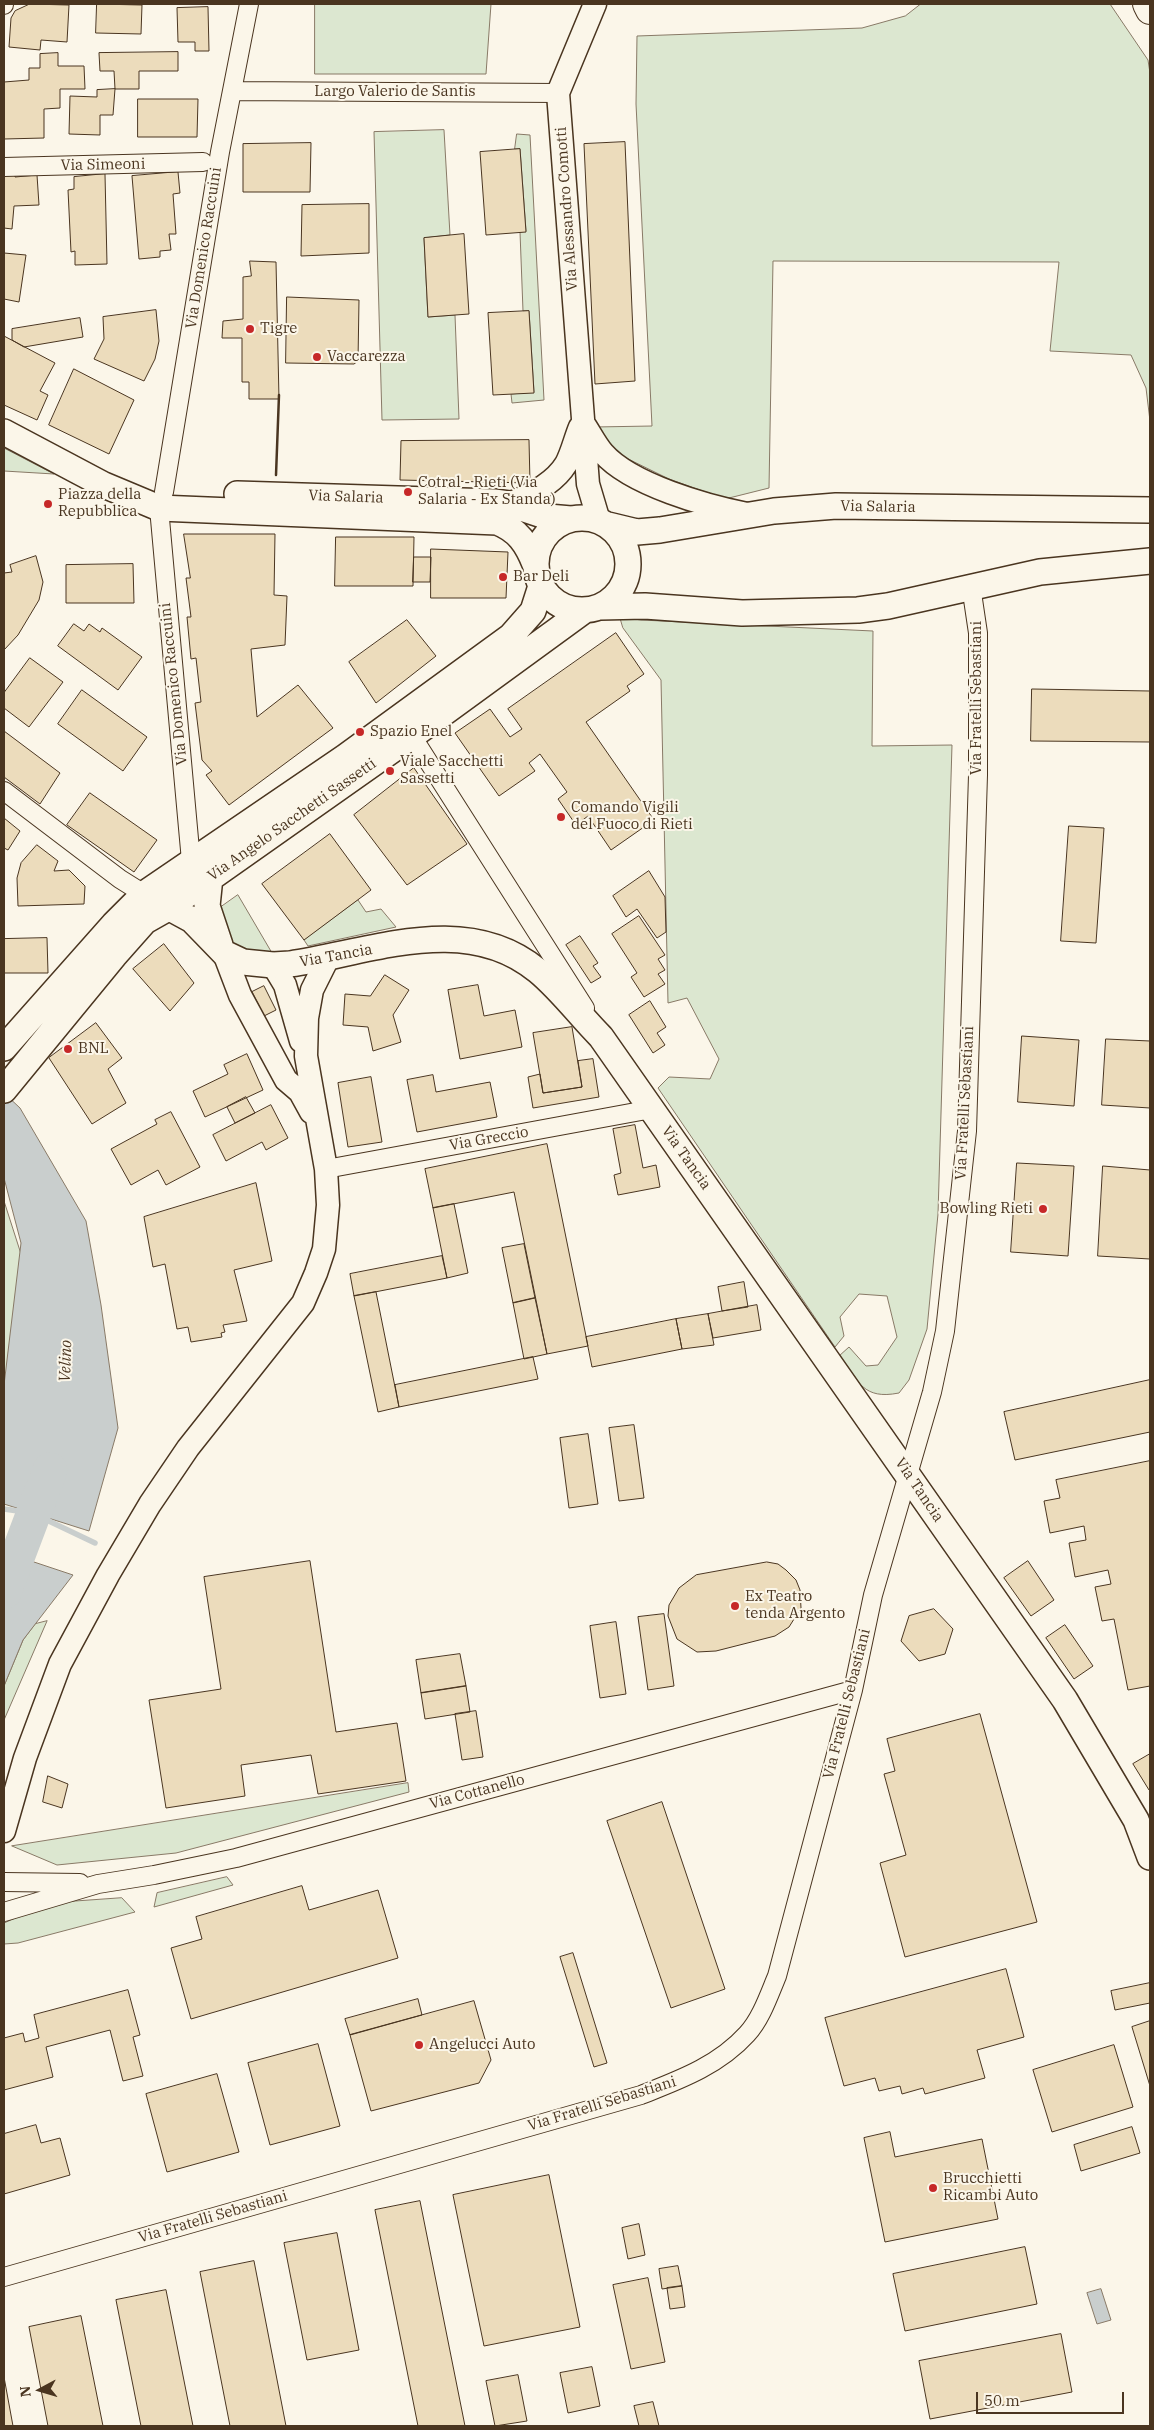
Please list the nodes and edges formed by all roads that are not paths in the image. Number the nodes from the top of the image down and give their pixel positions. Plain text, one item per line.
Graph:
1 (249, 4) edge
2 (595, 4) edge
3 (1147, 4) edge
4 (1150, 10) edge
5 (232, 92) junction
6 (558, 93) junction
7 (203, 162) dead end
8 (4, 167) edge
9 (582, 421) junction
10 (4, 432) edge
11 (161, 500) junction
12 (508, 504) junction
13 (1150, 510) edge
14 (753, 515) junction
15 (571, 519) junction
16 (603, 523) junction
17 (1150, 561) edge
18 (538, 575) junction
19 (971, 586) junction
20 (593, 608) junction
21 (412, 736) junction
22 (4, 791) edge
23 (191, 860) junction
24 (210, 877) junction
25 (144, 894) junction
26 (168, 908) junction
27 (224, 953) junction
28 (328, 958) junction
29 (273, 965) junction
30 (601, 1038) junction
31 (7, 1044) edge
32 (306, 1056) junction
33 (4, 1090) edge
34 (652, 1109) junction
35 (320, 1128) junction
36 (326, 1169) junction
37 (908, 1474) junction
38 (853, 1690) junction
39 (4, 1831) edge
40 (1150, 1857) edge
41 (4, 1882) edge
42 (98, 1884) junction
43 (4, 1912) edge
44 (4, 2277) edge

1 - 5 street, Via Domenico Raccuini
2 - 6 street, Via Alessandro Comotti
3 - 4 highway
5 - 6 street, Largo Valerio de Santis
5 - 11 street, Via Domenico Raccuini
6 - 9 street, Via Alessandro Comotti
7 - 8 street, Via Simeoni
9 - 12 street
9 - 14 street
9 - 16 street, Via Alessandro Comotti
10 - 11 main road, Via Salaria
11 - 12 main road, Via Salaria
11 - 18 main road, Via Salaria
11 - 23 street, Via Domenico Raccuini
12 - 15 main road, Via Salaria
13 - 14 main road, Via Salaria
14 - 16 main road, Via Salaria
15 - 16 main road
15 - 18 main road
16 - 20 main road
17 - 19 main road
18 - 20 main road
18 - 23 main road, Via Angelo Sacchetti Sassetti
19 - 20 main road
19 - 37 street, Via Fratelli Sebastiani
20 - 21 main road, Via Angelo Sacchetti Sassetti
21 - 24 main road, Via Angelo Sacchetti Sassetti
21 - 30 street
22 - 25 street, Via Tancia
23 - 25 main road, Via Angelo Sacchetti Sassetti
24 - 26 main road, Via Angelo Sacchetti Sassetti
24 - 27 main road
25 - 26 main road, Via Tancia
25 - 31 main road, Via Angelo Sacchetti Sassetti
26 - 27 main road, Via Tancia
26 - 33 main road, Via Angelo Sacchetti Sassetti
27 - 29 main road, Via Tancia
27 - 35 street
28 - 29 main road, Via Tancia
28 - 30 main road, Via Tancia
28 - 32 street
29 - 32 street
30 - 34 main road, Via Tancia
32 - 35 street
34 - 36 street, Via Greccio
34 - 37 main road, Via Tancia
35 - 36 street
36 - 39 street
37 - 38 street, Via Fratelli Sebastiani
37 - 40 main road, Via Tancia
38 - 42 street, Via Cottanello
38 - 44 street, Via Fratelli Sebastiani
41 - 42 street, Via Cottanello
42 - 43 street, Via Cottanello

